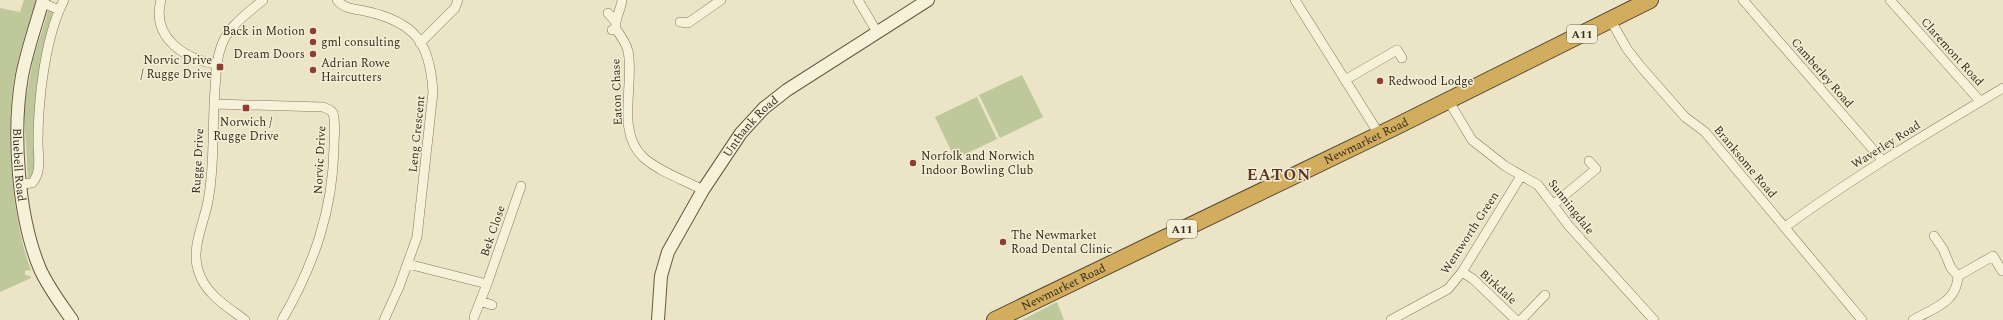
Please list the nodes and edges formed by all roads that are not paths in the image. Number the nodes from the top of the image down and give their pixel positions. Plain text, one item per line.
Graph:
1 (64, 0) edge
2 (161, 0) edge
3 (263, 0) edge
4 (338, 0) edge
5 (458, 0) edge
6 (622, 0) edge
7 (721, 0) edge
8 (858, 0) edge
9 (928, 0) edge
10 (1295, 0) edge
11 (1650, 0) edge
12 (1742, 0) edge
13 (1890, 0) edge
14 (43, 1) edge
15 (59, 10) junction
16 (608, 13) dead end
17 (1610, 19) junction
18 (680, 22) dead end
19 (615, 26) junction
20 (877, 32) junction
21 (420, 43) junction
22 (1398, 51) dead end
23 (216, 64) junction
24 (1346, 80) junction
25 (2003, 88) edge
26 (1448, 100) junction
27 (1980, 101) junction
28 (214, 104) junction
29 (1379, 134) junction
30 (1589, 161) dead end
31 (1883, 161) junction
32 (1596, 169) junction
33 (1521, 176) junction
34 (1602, 176) dead end
35 (21, 184) junction
36 (521, 186) dead end
37 (704, 190) junction
38 (1554, 204) junction
39 (1785, 227) junction
40 (1934, 242) dead end
41 (408, 264) junction
42 (2002, 271) dead end
43 (1462, 272) junction
44 (1958, 276) junction
45 (487, 284) junction
46 (1545, 294) dead end
47 (480, 301) junction
48 (492, 305) dead end
49 (474, 317) dead end
50 (1649, 318) edge
51 (72, 320) edge
52 (245, 320) edge
53 (282, 320) edge
54 (384, 320) edge
55 (658, 320) edge
56 (995, 320) edge
57 (1391, 320) edge
58 (1516, 320) edge
59 (1521, 320) edge
60 (1862, 320) edge
61 (1914, 320) edge

1 - 15 street
2 - 23 street
3 - 23 street, Rugge Drive
4 - 21 street, Leng Crescent
5 - 21 street
6 - 19 street
7 - 18 street
8 - 20 street
9 - 20 street, Unthank Road
10 - 24 street
11 - 17 highway, Newmarket Road / A11
12 - 31 street, Camberley Road
13 - 27 street, Claremont Road
14 - 15 street
14 - 35 street, Bluebell Road
15 - 35 street
16 - 19 street, Eaton Chase
17 - 26 highway, Newmarket Road / A11
17 - 39 street, Branksome Road
19 - 37 street, Eaton Chase
20 - 37 street, Unthank Road
21 - 41 street, Leng Crescent
22 - 24 street
23 - 28 street, Rugge Drive
24 - 29 street
25 - 27 street, Waverley Road
26 - 29 highway, Newmarket Road / A11
26 - 33 street, Sunningdale
27 - 31 street, Waverley Road
28 - 52 street, Rugge Drive
28 - 53 street, Norvic Drive
29 - 56 highway, Newmarket Road / A11
30 - 32 street
31 - 39 street, Waverley Road
32 - 34 street
32 - 38 street
33 - 38 street, Sunningdale
33 - 43 street, Wentworth Green
35 - 51 street, Bluebell Road
36 - 45 street, Bek Close
37 - 55 street, Unthank Road
38 - 50 street, Sunningdale
39 - 60 street, Branksome Road
40 - 44 street
41 - 45 street
41 - 54 street, Leng Crescent
42 - 44 street
43 - 57 street, Wentworth Green
43 - 58 street, Birkdale
44 - 61 street
45 - 47 street, Bek Close
46 - 59 street, Birkdale
47 - 48 street
47 - 49 street, Bek Close

